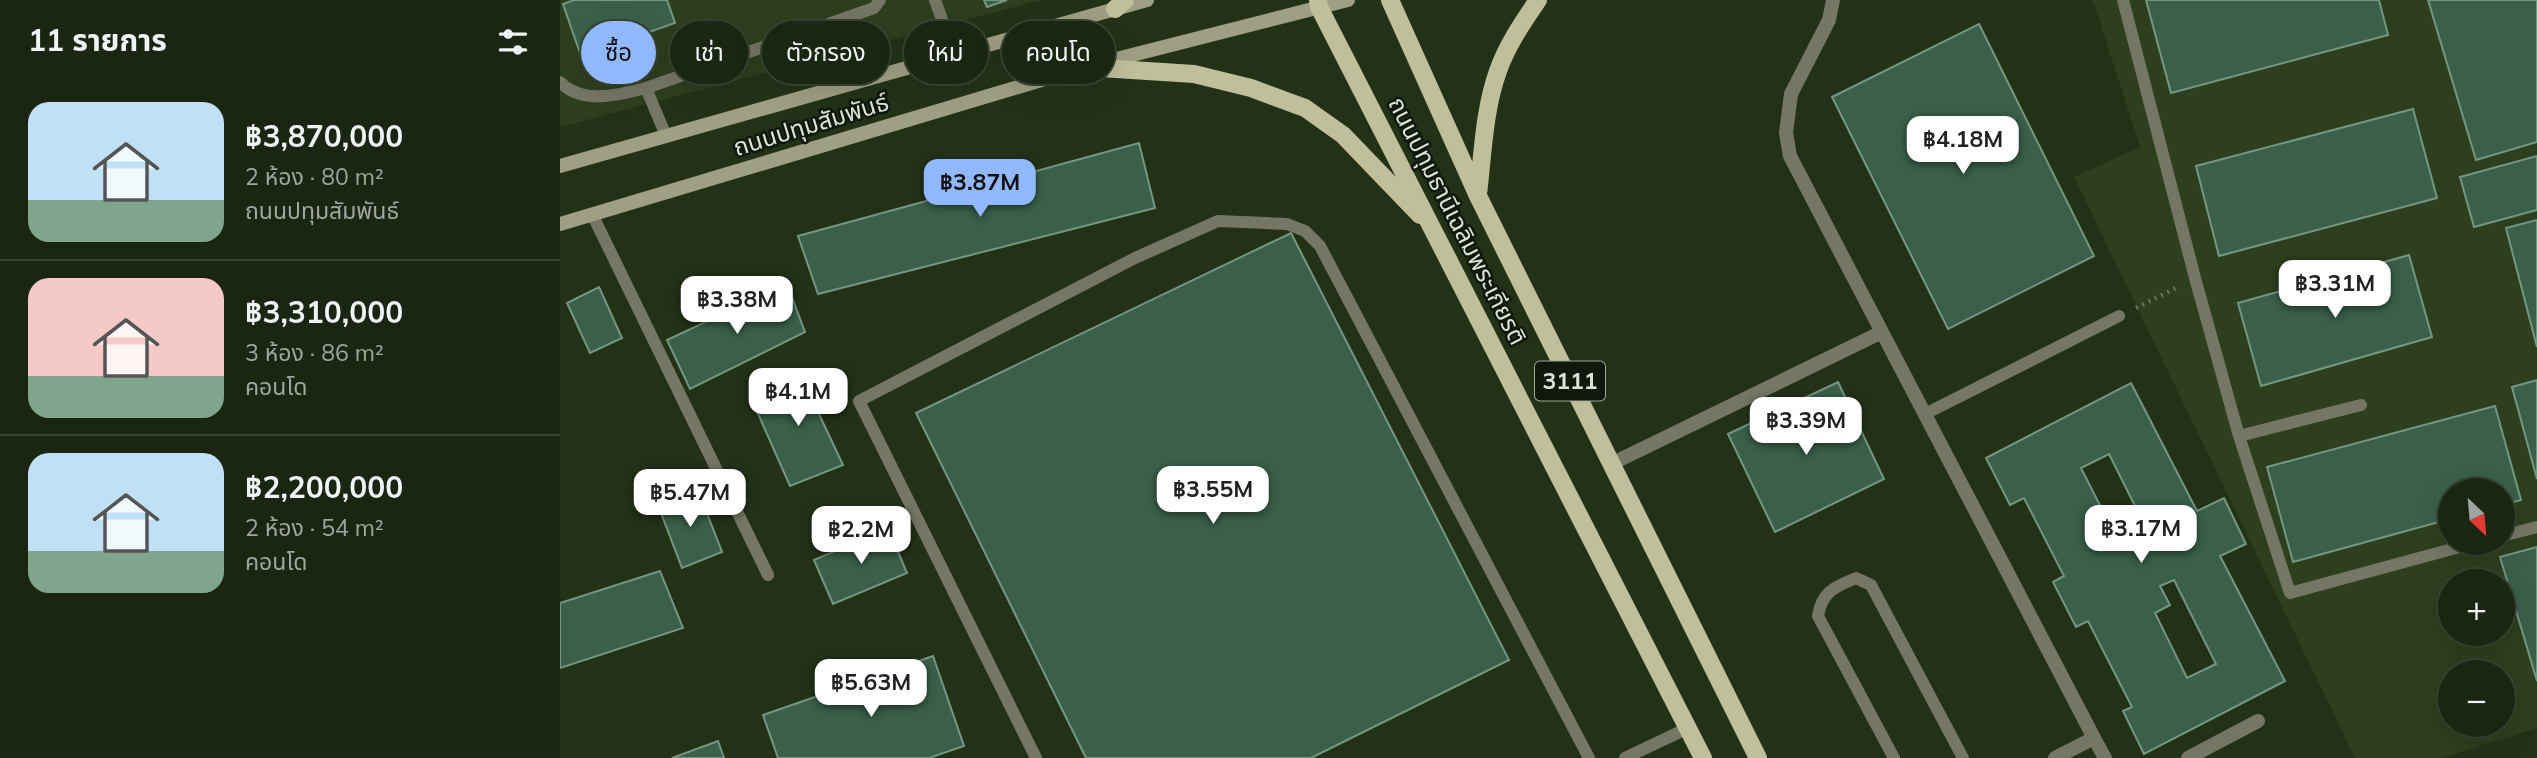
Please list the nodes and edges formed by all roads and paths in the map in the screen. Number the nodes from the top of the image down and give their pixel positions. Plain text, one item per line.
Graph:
1 (880, 0) edge
2 (935, 0) edge
3 (1147, 0) edge
4 (1348, 0) edge
5 (1390, 0) edge
6 (1538, 0) edge
7 (1833, 0) edge
8 (2123, 0) edge
9 (1319, 3) edge
10 (1120, 4) edge
11 (942, 21) edge
12 (1115, 59) edge
13 (1115, 69) edge
14 (560, 82) edge
15 (1028, 84) edge
16 (646, 88) junction
17 (666, 136) junction
18 (560, 166) edge
19 (1478, 195) junction
20 (592, 214) junction
21 (560, 224) edge
22 (1434, 230) junction
23 (2195, 278) junction
24 (2119, 316) joint
25 (1882, 332) junction
26 (2361, 405) dead end
27 (1925, 414) junction
28 (2239, 436) junction
29 (1611, 464) junction
30 (2537, 527) edge
31 (2515, 533) edge
32 (2438, 553) edge
33 (768, 575) dead end
34 (2259, 721) dead end
35 (1688, 728) junction
36 (2094, 738) junction
37 (1035, 758) edge
38 (1589, 758) edge
39 (1625, 758) edge
40 (1703, 758) edge
41 (1758, 758) edge
42 (1895, 758) edge
43 (1963, 758) edge
44 (2055, 758) edge
45 (2105, 758) edge
46 (2188, 758) edge

1 - 16 lane
2 - 11 lane
3 - 10 street, ถนนปทุมสัมพันธ์
4 - 9 street, ถนนปทุมสัมพันธ์
5 - 19 main road, ถนนปทุมธานีเฉลิมพระเกียรติ / 3111
6 - 19 main road
7 - 25 street
8 - 23 lane
9 - 12 street, ถนนปทุมสัมพันธ์
9 - 22 main road, ถนนปทุมธานีเฉลิมพระเกียรติ / 3111
10 - 17 street, ถนนปทุมสัมพันธ์
13 - 22 main road
14 - 16 lane
15 - 20 street, ถนนปทุมสัมพันธ์
16 - 17 lane
17 - 18 street, ถนนปทุมสัมพันธ์
19 - 29 main road, ถนนปทุมธานีเฉลิมพระเกียรติ / 3111
20 - 21 street, ถนนปทุมสัมพันธ์
20 - 33 lane
22 - 35 main road, ถนนปทุมธานีเฉลิมพระเกียรติ / 3111
23 - 24 path
23 - 28 lane
24 - 27 lane
25 - 27 street
25 - 29 street
26 - 28 lane
27 - 36 street
28 - 32 lane
29 - 41 main road, ถนนปทุมธานีเฉลิมพระเกียรติ / 3111
30 - 31 lane
34 - 46 street
35 - 39 lane
35 - 40 main road, ถนนปทุมธานีเฉลิมพระเกียรติ / 3111
36 - 44 street
36 - 45 street
37 - 38 lane
42 - 43 lane

